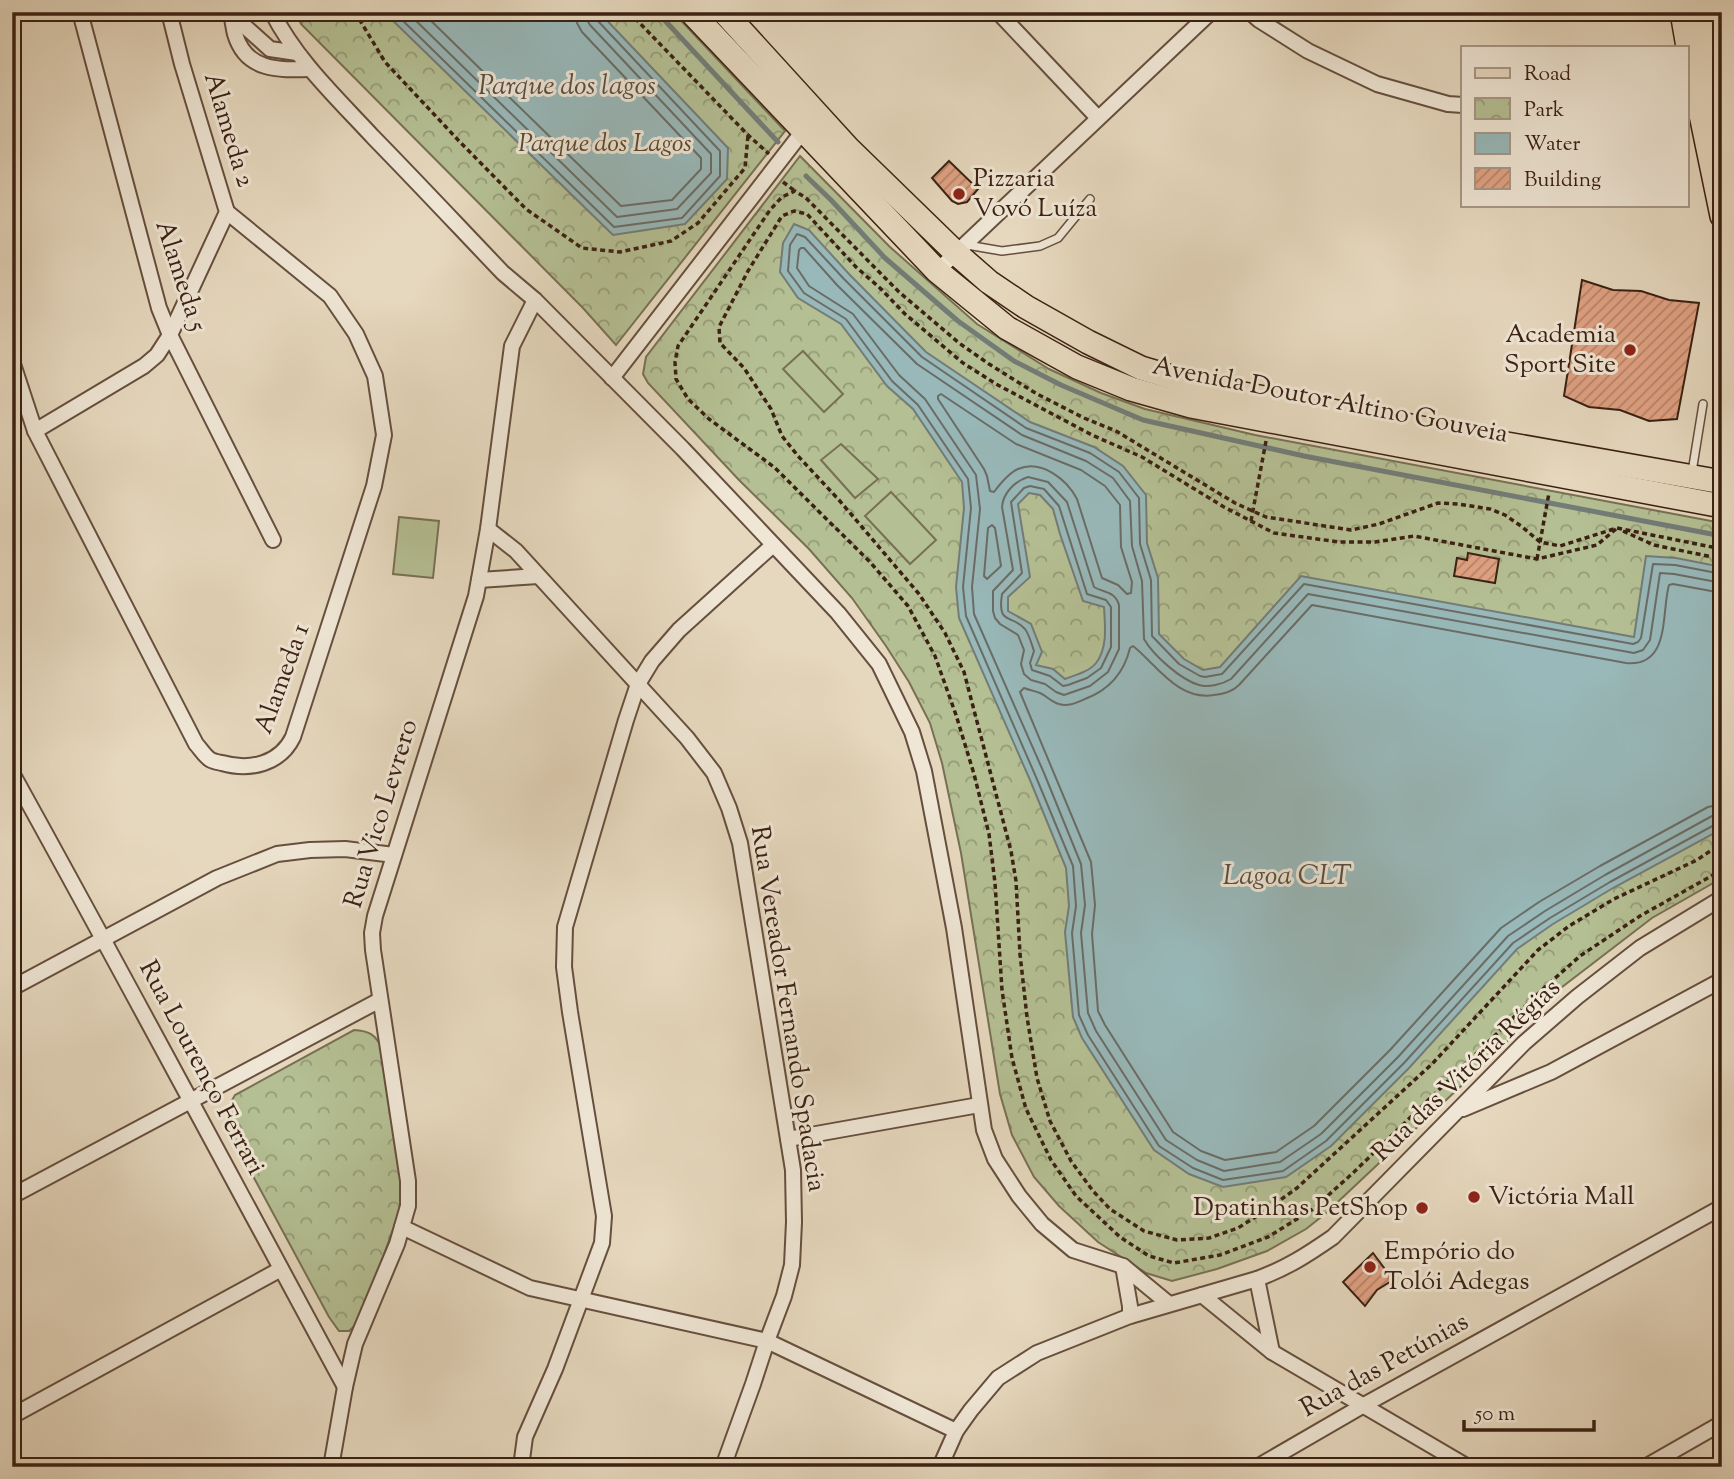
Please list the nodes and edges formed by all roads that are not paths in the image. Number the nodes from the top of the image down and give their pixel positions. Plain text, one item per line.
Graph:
1 (80, 12) edge
2 (169, 12) edge
3 (272, 12) edge
4 (691, 12) edge
5 (724, 12) edge
6 (998, 12) edge
7 (1210, 12) edge
8 (1250, 12) edge
9 (1682, 12) edge
10 (1702, 12) edge
11 (231, 14) edge
12 (297, 53) junction
13 (310, 69) junction
14 (1703, 73) edge
15 (1461, 105) edge
16 (1098, 118) junction
17 (1722, 120) edge
18 (803, 131) junction
19 (848, 148) junction
20 (1090, 199) dead end
21 (227, 212) junction
22 (1722, 216) edge
23 (962, 249) junction
24 (937, 271) junction
25 (535, 300) junction
26 (170, 335) junction
27 (12, 362) edge
28 (612, 378) junction
29 (1703, 404) dead end
30 (35, 430) junction
31 (1537, 460) junction
32 (1691, 477) junction
33 (1722, 482) edge
34 (1722, 506) edge
35 (488, 529) junction
36 (273, 540) dead end
37 (773, 545) junction
38 (538, 576) junction
39 (479, 580) junction
40 (638, 684) junction
41 (12, 773) edge
42 (394, 855) junction
43 (1722, 898) edge
44 (104, 939) junction
45 (1722, 980) edge
46 (12, 988) edge
47 (380, 1000) junction
48 (190, 1101) junction
49 (979, 1105) junction
50 (1457, 1111) junction
51 (788, 1139) junction
52 (12, 1196) edge
53 (1722, 1207) edge
54 (402, 1227) junction
55 (1123, 1266) junction
56 (281, 1269) junction
57 (1257, 1279) junction
58 (1202, 1295) junction
59 (582, 1300) junction
60 (1170, 1304) junction
61 (1130, 1316) junction
62 (767, 1340) junction
63 (1272, 1352) junction
64 (345, 1387) junction
65 (1364, 1405) junction
66 (12, 1416) edge
67 (1722, 1423) edge
68 (956, 1432) junction
69 (331, 1467) edge
70 (521, 1467) edge
71 (723, 1467) edge
72 (940, 1467) edge
73 (1257, 1467) edge
74 (1468, 1467) edge
75 (1645, 1467) edge

1 - 26 street, Alameda 5
2 - 21 street, Alameda 2
3 - 12 street
4 - 18 main road, Avenida Doutor Altino Gouveia
5 - 19 main road, Avenida Doutor Altino Gouveia
6 - 16 street
7 - 16 street
8 - 15 street
9 - 14 main road
10 - 14 main road
11 - 12 street
11 - 13 street
12 - 13 street
13 - 25 street
14 - 17 main road
14 - 22 main road
16 - 23 street
18 - 19 street
18 - 24 main road, Avenida Doutor Altino Gouveia
18 - 28 street
19 - 23 main road, Avenida Doutor Altino Gouveia
20 - 23 lane
21 - 26 street, Alameda 2
21 - 30 street, Alameda 1
23 - 24 street
23 - 31 main road, Avenida Doutor Altino Gouveia
24 - 31 main road, Avenida Doutor Altino Gouveia
25 - 28 street
25 - 35 street, Rua Vico Levrero
26 - 30 street, Alameda 2
26 - 36 street, Alameda 5
27 - 30 street, Alameda 1
28 - 37 street
29 - 32 lane
31 - 32 main road, Avenida Doutor Altino Gouveia
31 - 34 main road, Avenida Doutor Altino Gouveia
32 - 33 main road, Avenida Doutor Altino Gouveia
35 - 38 street, Rua Vereador Fernando Spadacia
35 - 39 street, Rua Vico Levrero
37 - 40 street
37 - 49 street
38 - 39 street
38 - 40 street, Rua Vereador Fernando Spadacia
39 - 42 street, Rua Vico Levrero
40 - 51 street, Rua Vereador Fernando Spadacia
40 - 59 street
41 - 44 street, Rua Lourenço Ferrari
42 - 44 street
42 - 47 street, Rua Vico Levrero
43 - 50 street, Rua das Vitória Régias
44 - 46 street
44 - 48 street, Rua Lourenço Ferrari
45 - 50 street
47 - 48 street
47 - 54 street, Rua Vico Levrero
48 - 52 street
48 - 56 street, Rua Lourenço Ferrari
49 - 51 street
49 - 55 street
50 - 57 street, Rua das Vitória Régias
51 - 62 street, Rua Vereador Fernando Spadacia
53 - 65 street, Rua das Petúnias
54 - 59 street
54 - 64 street, Rua Vico Levrero
55 - 60 street
55 - 61 street
56 - 64 street, Rua Lourenço Ferrari
56 - 66 street
57 - 58 street, Rua das Vitória Régias
57 - 63 street
58 - 60 street, Rua das Vitória Régias
58 - 63 street
59 - 62 street
59 - 70 street
60 - 61 street, Rua das Vitória Régias
61 - 68 street, Rua das Vitória Régias
62 - 68 street
62 - 71 street, Rua Vereador Fernando Spadacia
63 - 65 street
64 - 69 street, Rua Vico Levrero
65 - 73 street, Rua das Petúnias
65 - 74 street
67 - 75 street
68 - 72 street, Rua das Vitória Régias

